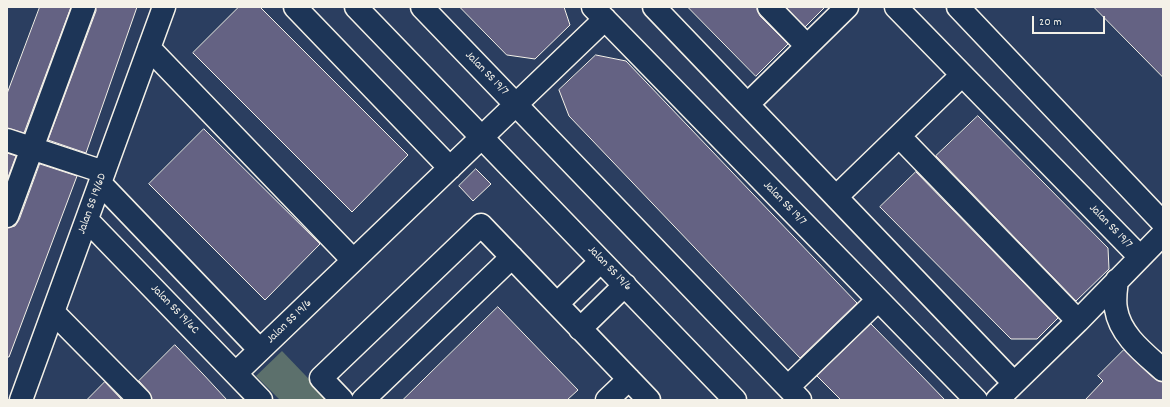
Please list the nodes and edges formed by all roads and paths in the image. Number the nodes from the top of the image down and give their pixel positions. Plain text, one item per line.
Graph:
1 (84, 7) edge
2 (164, 7) edge
3 (295, 7) edge
4 (356, 7) edge
5 (422, 7) edge
6 (654, 7) edge
7 (769, 7) edge
8 (847, 7) edge
9 (896, 7) edge
10 (958, 7) edge
11 (599, 13) edge
12 (807, 46) junction
13 (149, 48) junction
14 (962, 75) junction
15 (748, 104) junction
16 (516, 105) junction
17 (899, 136) junction
18 (482, 137) junction
19 (7, 140) edge
20 (32, 148) junction
21 (450, 168) junction
22 (102, 177) junction
23 (836, 197) junction
24 (7, 216) edge
25 (87, 220) junction
26 (1163, 223) edge
27 (1163, 234) edge
28 (512, 257) junction
29 (1140, 257) junction
30 (353, 260) junction
31 (602, 261) junction
32 (1117, 280) junction
33 (625, 285) junction
34 (878, 300) junction
35 (556, 304) junction
36 (53, 312) junction
37 (1078, 321) junction
38 (580, 328) junction
39 (260, 350) junction
40 (1163, 370) edge
41 (236, 373) junction
42 (628, 379) junction
43 (1014, 383) junction
44 (794, 394) edge
45 (26, 397) edge
46 (140, 400) edge
47 (261, 400) edge
48 (342, 400) edge
49 (363, 400) edge
50 (607, 400) edge
51 (648, 400) edge
52 (736, 400) edge
53 (976, 400) edge
54 (996, 400) edge

1 - 20 street
2 - 13 street, Jalan SS 19/6D
3 - 21 street
4 - 18 street, Jalan SS 19/6
5 - 16 street, Jalan SS 19/7
6 - 15 street
7 - 12 street
8 - 12 street
9 - 14 street, Jalan SS 19/7
10 - 26 street
11 - 16 street
11 - 34 street, Jalan SS 19/7
12 - 15 street
13 - 22 street, Jalan SS 19/6D
13 - 30 street
14 - 17 street
14 - 29 street, Jalan SS 19/7
15 - 23 street
16 - 18 street
16 - 44 street, Jalan SS 19/7
17 - 23 street
17 - 37 street
18 - 21 street, Jalan SS 19/6
18 - 31 street, Jalan SS 19/6
19 - 20 street
20 - 22 street
20 - 24 street
21 - 30 street, Jalan SS 19/6
22 - 25 street, Jalan SS 19/6D
22 - 39 street
23 - 43 street
25 - 36 street, Jalan SS 19/6D
25 - 41 street, Jalan SS 19/6C
27 - 29 street
28 - 35 street
28 - 48 street
28 - 49 street
29 - 32 street
30 - 39 street, Jalan SS 19/6
31 - 33 street, Jalan SS 19/6
31 - 35 street
32 - 37 street
32 - 40 street
33 - 38 street
33 - 52 street, Jalan SS 19/6
34 - 44 street
34 - 53 street, Jalan SS 19/7
35 - 38 street
36 - 45 street, Jalan SS 19/6D
36 - 46 street
37 - 43 street
38 - 42 street
39 - 41 street, Jalan SS 19/6
41 - 47 street, Jalan SS 19/6C
42 - 50 street
42 - 51 street
43 - 54 street

